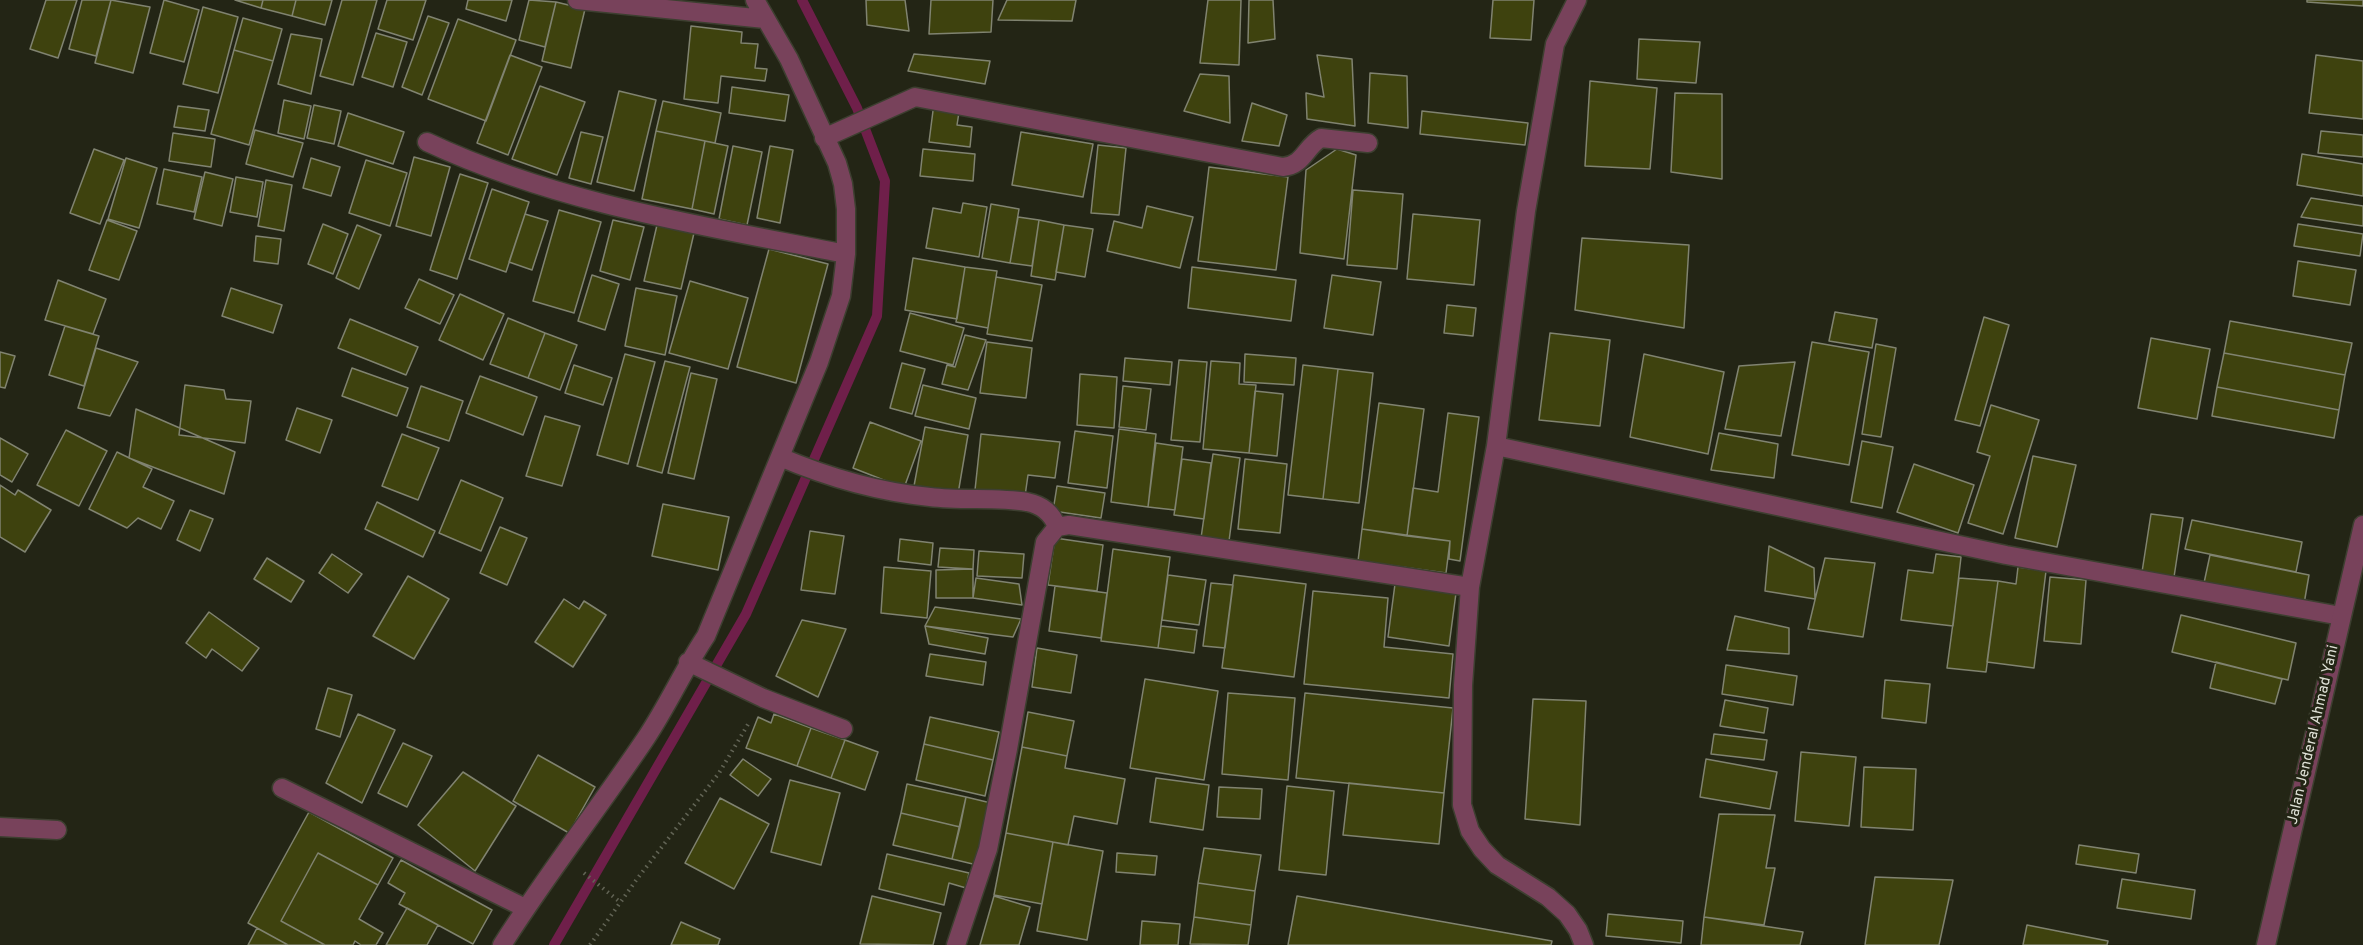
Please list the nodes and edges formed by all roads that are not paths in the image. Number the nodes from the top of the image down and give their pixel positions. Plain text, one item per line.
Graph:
1 (577, 0) edge
2 (755, 0) edge
3 (1577, 0) edge
4 (765, 19) junction
5 (828, 137) junction
6 (427, 142) dead end
7 (1368, 143) dead end
8 (846, 254) junction
9 (1496, 446) junction
10 (780, 457) junction
11 (1057, 528) junction
12 (2362, 537) edge
13 (1470, 587) junction
14 (2340, 616) junction
15 (696, 666) junction
16 (843, 729) dead end
17 (282, 788) dead end
18 (0, 827) edge
19 (57, 830) dead end
20 (525, 908) junction
21 (502, 945) edge
22 (956, 945) edge
23 (1584, 945) edge
24 (2266, 945) edge

1 - 4 street
2 - 4 street
3 - 9 street
4 - 5 street
5 - 7 street
5 - 8 street
6 - 8 street
8 - 10 street
9 - 13 street
9 - 14 street
10 - 11 street
10 - 15 street
11 - 13 street
11 - 22 street
12 - 14 street, Jalan Jenderal Ahmad Yani
13 - 23 street
14 - 24 street, Jalan Jenderal Ahmad Yani
15 - 16 street
15 - 20 street
17 - 20 street
18 - 19 street
20 - 21 street

